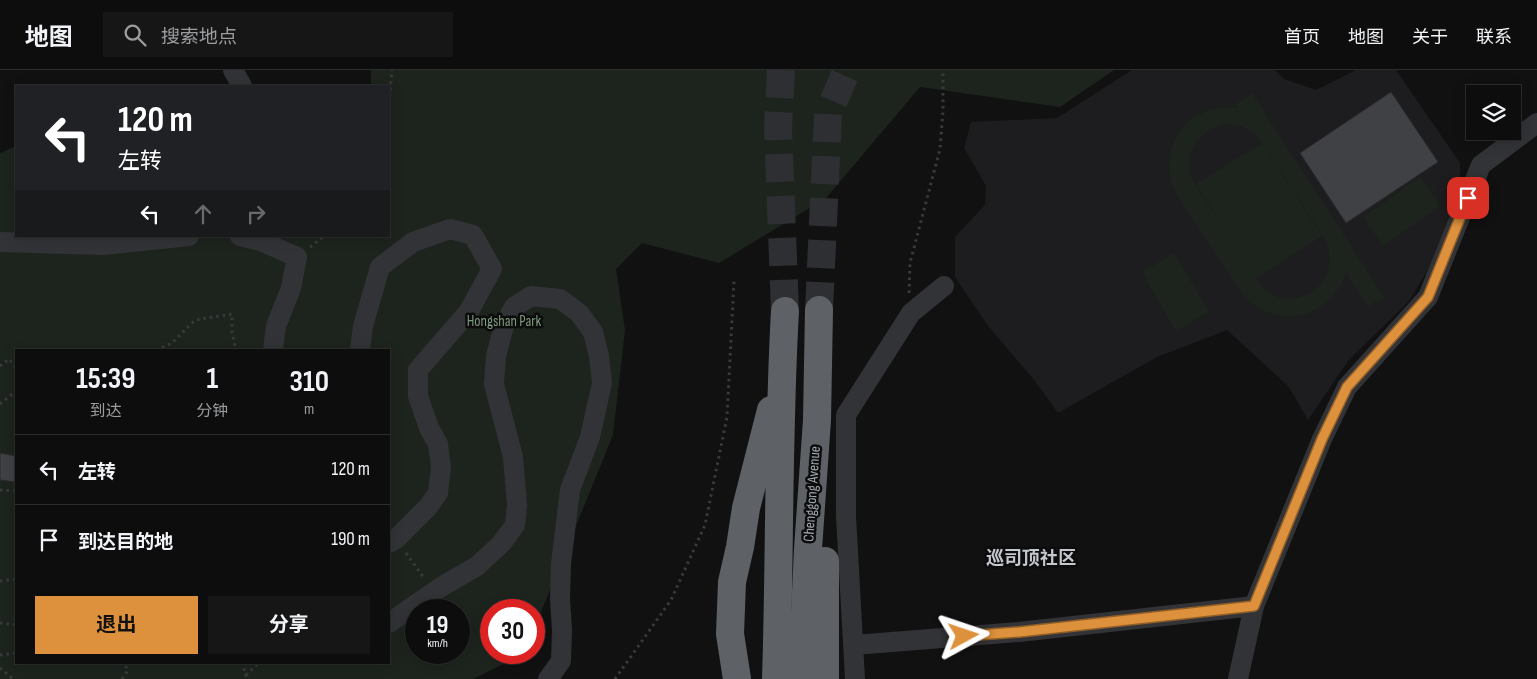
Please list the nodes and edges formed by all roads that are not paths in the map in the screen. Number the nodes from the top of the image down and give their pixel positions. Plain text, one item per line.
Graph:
1 (233, 70) edge
2 (241, 85) edge
3 (1537, 123) edge
4 (179, 237) edge
5 (247, 237) edge
6 (261, 239) edge
7 (0, 242) edge
8 (944, 286) dead end
9 (819, 310) tunnel mouth
10 (785, 311) tunnel mouth
11 (273, 349) edge
12 (360, 349) edge
13 (781, 380) junction
14 (816, 420) junction
15 (392, 541) edge
16 (1254, 606) junction
17 (390, 622) edge
18 (854, 645) junction
19 (548, 679) edge
20 (737, 679) edge
21 (776, 679) edge
22 (802, 679) edge
23 (825, 679) edge
24 (855, 679) edge
25 (1238, 679) edge

1 - 2 street
3 - 16 street
4 - 7 street
5 - 6 street
6 - 11 street
8 - 18 street
9 - 14 highway, Chenggong Avenue
10 - 13 highway, Chenggong Avenue
12 - 15 street
13 - 20 highway
13 - 21 highway, Chenggong Avenue
14 - 22 highway, Chenggong Avenue
14 - 23 highway
16 - 18 street
16 - 25 street
17 - 19 street
18 - 24 street

